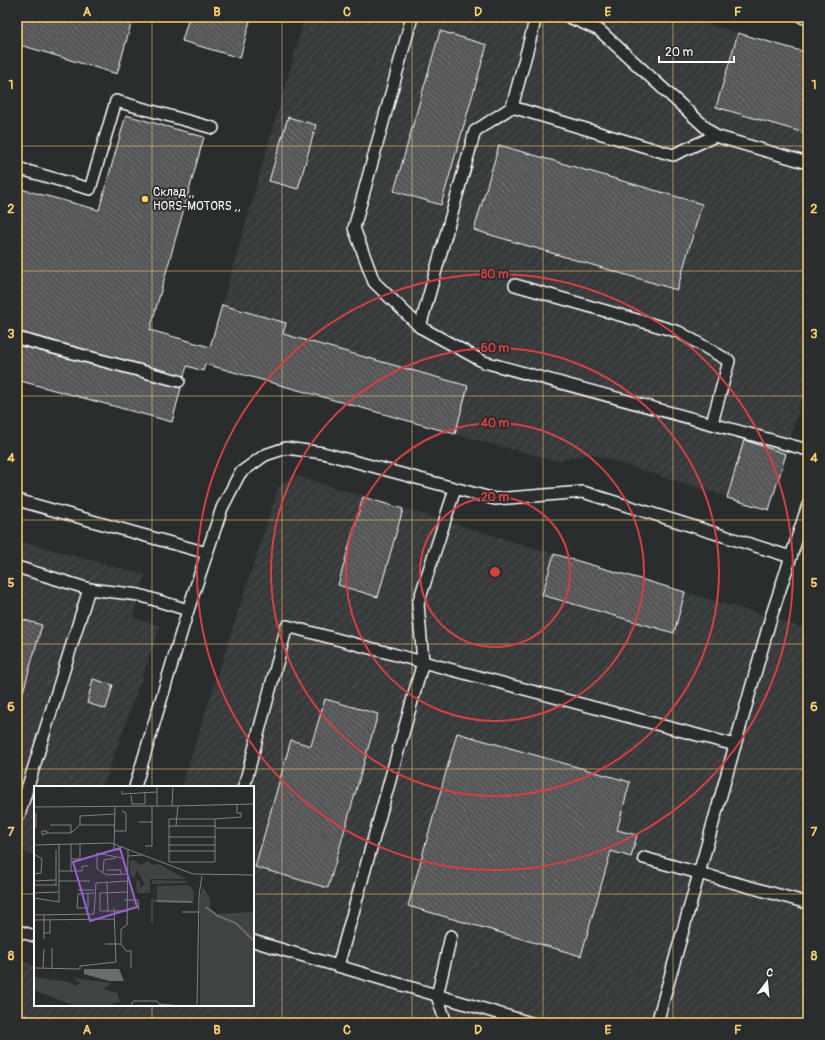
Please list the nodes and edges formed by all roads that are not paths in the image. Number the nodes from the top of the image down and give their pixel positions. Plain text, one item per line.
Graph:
1 (412, 17) edge
2 (536, 17) edge
3 (569, 17) edge
4 (802, 17) edge
5 (808, 19) edge
6 (512, 107) junction
7 (213, 128) dead end
8 (715, 136) junction
9 (808, 163) edge
10 (17, 168) edge
11 (515, 285) dead end
12 (420, 327) junction
13 (17, 338) edge
14 (179, 381) dead end
15 (712, 423) junction
16 (808, 450) edge
17 (455, 489) junction
18 (17, 500) edge
19 (808, 505) edge
20 (207, 553) junction
21 (791, 558) junction
22 (17, 566) edge
23 (89, 589) junction
24 (188, 610) junction
25 (423, 662) junction
26 (735, 745) junction
27 (135, 786) edge
28 (244, 786) edge
29 (17, 814) edge
30 (644, 858) dead end
31 (700, 871) junction
32 (808, 902) edge
33 (17, 931) edge
34 (34, 936) edge
35 (451, 936) dead end
36 (254, 941) edge
37 (338, 966) junction
38 (437, 996) junction
39 (17, 1020) edge
40 (28, 1023) edge
41 (446, 1023) edge
42 (531, 1023) edge
43 (657, 1023) edge

1 - 12 lane
2 - 6 lane
3 - 8 lane
4 - 5 lane
6 - 8 lane
6 - 12 lane
7 - 10 lane
8 - 9 lane
11 - 15 lane
12 - 15 lane
13 - 14 lane
15 - 16 lane
17 - 20 lane
17 - 21 lane
17 - 25 lane
18 - 20 lane
19 - 21 lane
20 - 24 lane
21 - 26 lane
22 - 23 lane
23 - 24 lane
23 - 29 lane
24 - 27 lane
25 - 26 lane
25 - 28 lane
25 - 37 lane
26 - 31 lane
30 - 31 lane
31 - 32 lane
31 - 43 lane
33 - 34 lane
35 - 38 lane
36 - 37 lane
37 - 38 lane
38 - 41 lane
38 - 42 lane
39 - 40 lane

